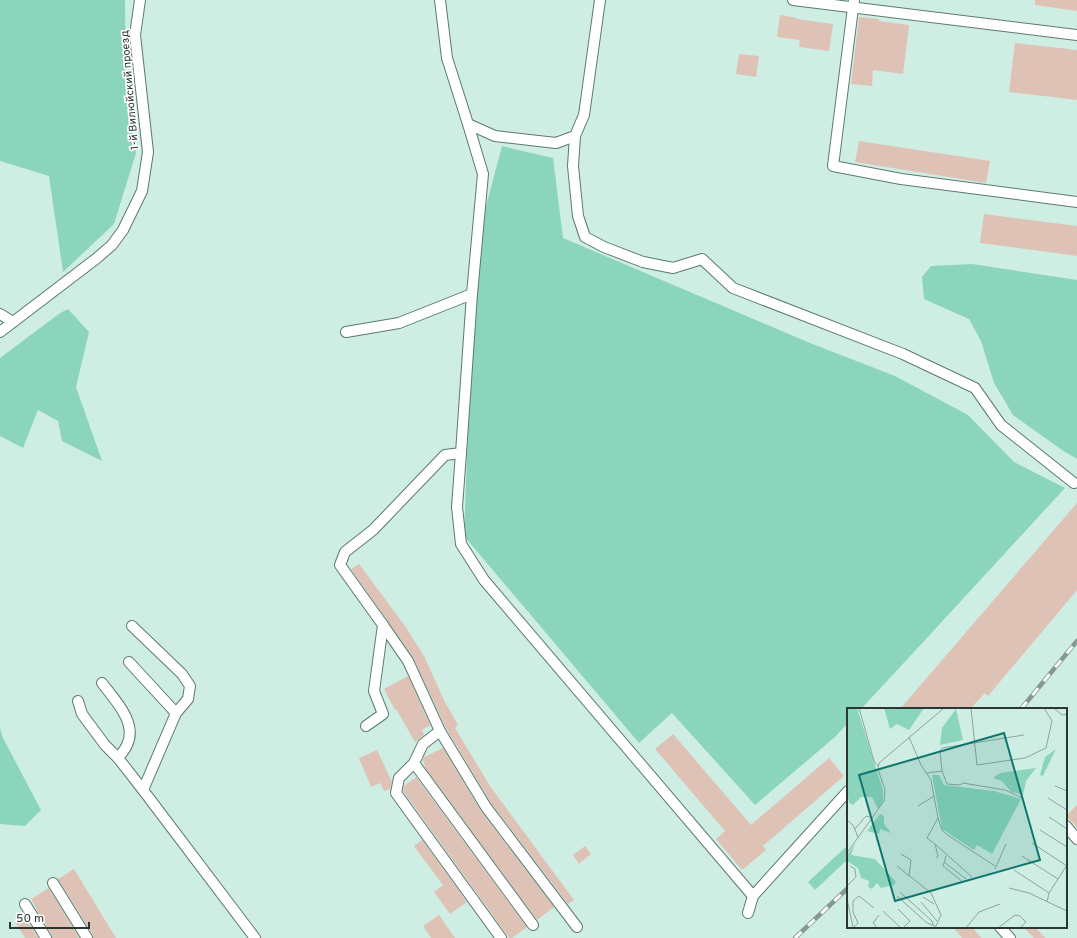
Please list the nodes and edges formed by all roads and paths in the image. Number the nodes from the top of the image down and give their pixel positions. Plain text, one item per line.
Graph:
1 (140, 0) edge
2 (440, 0) edge
3 (600, 0) edge
4 (793, 0) edge
5 (853, 4) edge
6 (1077, 35) edge
7 (468, 124) junction
8 (575, 136) junction
9 (1077, 202) edge
10 (472, 294) junction
11 (0, 314) edge
12 (13, 322) junction
13 (0, 332) edge
14 (346, 332) dead end
15 (461, 453) junction
16 (1074, 483) dead end
17 (383, 625) junction
18 (132, 626) dead end
19 (129, 662) dead end
20 (102, 683) dead end
21 (78, 701) dead end
22 (176, 713) junction
23 (366, 726) dead end
24 (440, 731) junction
25 (118, 758) junction
26 (414, 763) junction
27 (143, 790) junction
28 (847, 792) edge
29 (1067, 827) edge
30 (1077, 839) edge
31 (53, 883) dead end
32 (753, 896) junction
33 (25, 904) dead end
34 (748, 913) dead end
35 (533, 925) dead end
36 (577, 927) dead end
37 (1001, 928) edge
38 (46, 938) edge
39 (87, 938) edge
40 (255, 938) edge
41 (501, 938) edge
42 (1010, 938) edge

1 - 12 street, 1-й Вилюйский проезд
2 - 7 street
3 - 8 street
4 - 5 street
5 - 6 street
5 - 9 street
7 - 8 street
7 - 10 street
8 - 16 street
10 - 14 street
10 - 15 street
11 - 12 street
12 - 13 street, 1-й Вилюйский проезд
15 - 17 street
15 - 32 street
17 - 23 street
17 - 24 street
18 - 22 street
19 - 22 street
20 - 25 street
21 - 25 street
22 - 27 street
24 - 26 street
24 - 36 street
25 - 27 street
26 - 35 street
26 - 41 street
27 - 40 street
28 - 32 street
29 - 30 street
31 - 39 street
32 - 34 street
33 - 38 street
37 - 42 street

